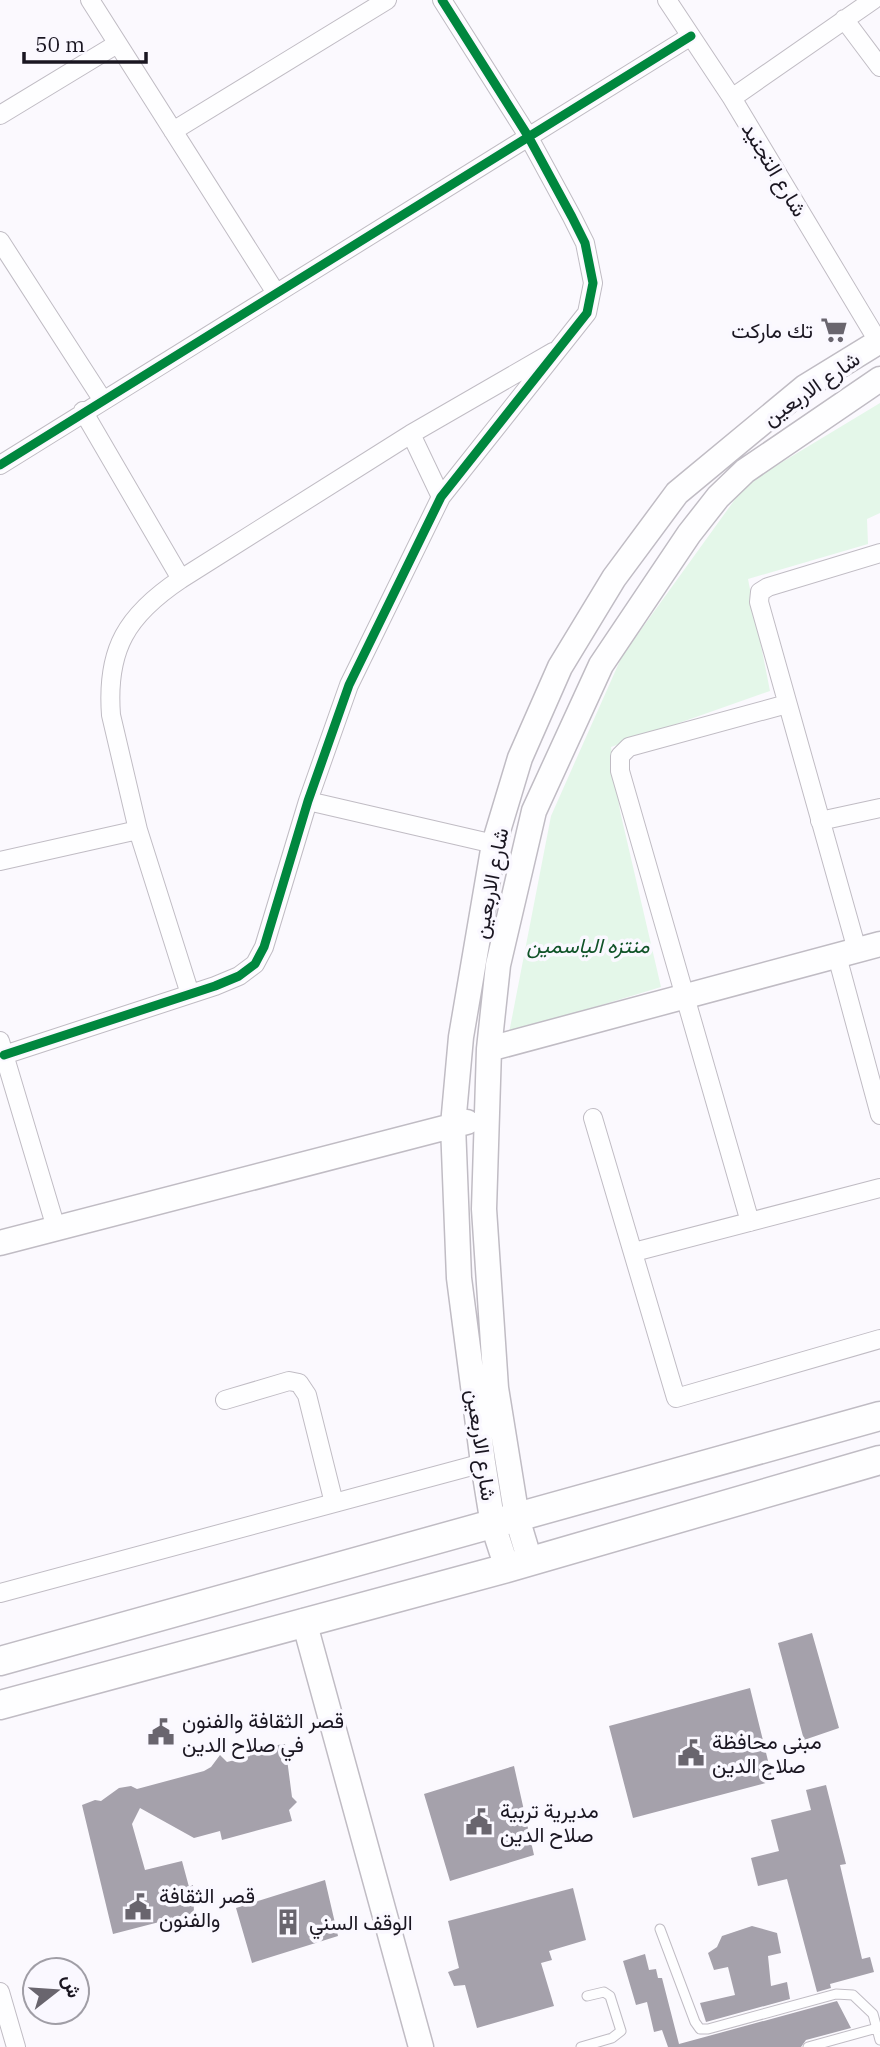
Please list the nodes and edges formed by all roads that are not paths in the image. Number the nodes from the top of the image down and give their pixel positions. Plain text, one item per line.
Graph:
1 (90, 0) edge
2 (387, 0) edge
3 (442, 0) edge
4 (667, 0) edge
5 (873, 0) edge
6 (844, 19) junction
7 (691, 36) junction
8 (117, 44) junction
9 (880, 67) edge
10 (732, 98) junction
11 (0, 116) edge
12 (173, 131) junction
13 (528, 136) junction
14 (0, 241) edge
15 (276, 293) junction
16 (879, 341) edge
17 (562, 347) junction
18 (880, 379) edge
19 (805, 387) junction
20 (102, 399) junction
21 (83, 411) junction
22 (822, 417) junction
23 (411, 434) junction
24 (0, 465) edge
25 (441, 497) junction
26 (880, 553) edge
27 (181, 579) junction
28 (787, 704) junction
29 (308, 801) junction
30 (880, 808) edge
31 (820, 821) junction
32 (138, 830) junction
33 (494, 844) junction
34 (0, 861) edge
35 (858, 950) edge
36 (190, 994) junction
37 (685, 997) junction
38 (2, 1048) edge
39 (489, 1049) junction
40 (880, 1115) edge
41 (487, 1118) junction
42 (593, 1118) dead end
43 (453, 1125) junction
44 (880, 1188) edge
45 (750, 1222) junction
46 (56, 1228) junction
47 (0, 1243) edge
48 (634, 1252) junction
49 (880, 1339) edge
50 (225, 1400) dead end
51 (880, 1416) edge
52 (880, 1460) edge
53 (483, 1462) junction
54 (334, 1503) junction
55 (505, 1522) junction
56 (518, 1564) junction
57 (0, 1592) edge
58 (304, 1621) junction
59 (0, 1661) edge
60 (0, 1705) edge
61 (660, 1929) dead end
62 (0, 1992) edge
63 (587, 1996) dead end
64 (877, 2028) junction
65 (880, 2040) edge
66 (16, 2047) edge
67 (421, 2047) edge
68 (581, 2047) edge
69 (808, 2047) edge

1 - 8 street
2 - 12 street
3 - 13 street
4 - 7 street, شارع التجنيد
5 - 6 street
6 - 9 street
6 - 10 street
7 - 10 street, شارع التجنيد
7 - 13 street
8 - 11 street
8 - 12 street
10 - 16 street, شارع التجنيد
12 - 15 street
13 - 15 street
13 - 17 street
14 - 20 street
15 - 20 street
16 - 19 main road, شارع الاربعين
17 - 23 street
17 - 25 street
18 - 22 main road
19 - 22 main road
19 - 33 main road, شارع الاربعين
20 - 21 street
21 - 24 street
21 - 27 street
22 - 39 main road
23 - 25 street
23 - 27 street
25 - 29 street
26 - 28 street
27 - 32 street
28 - 31 street
28 - 37 street
29 - 33 street
29 - 36 street
30 - 31 street
31 - 35 street
32 - 34 street
32 - 36 street
33 - 43 main road, شارع الاربعين
35 - 37 main road
35 - 40 street
36 - 38 street
37 - 39 main road
37 - 45 street
38 - 46 street
39 - 41 main road
41 - 43 main road
41 - 55 main road
42 - 48 street
43 - 46 main road
43 - 53 main road, شارع الاربعين
44 - 45 street
45 - 48 street
46 - 47 main road
48 - 49 street
50 - 54 street
51 - 55 main road
52 - 56 main road
53 - 54 street
53 - 55 main road, شارع الاربعين
54 - 57 street
55 - 56 main road, شارع الاربعين
55 - 59 main road
56 - 58 main road
58 - 60 main road
58 - 67 main road
61 - 64 lane
62 - 66 street
63 - 68 lane
64 - 65 lane
64 - 69 lane

